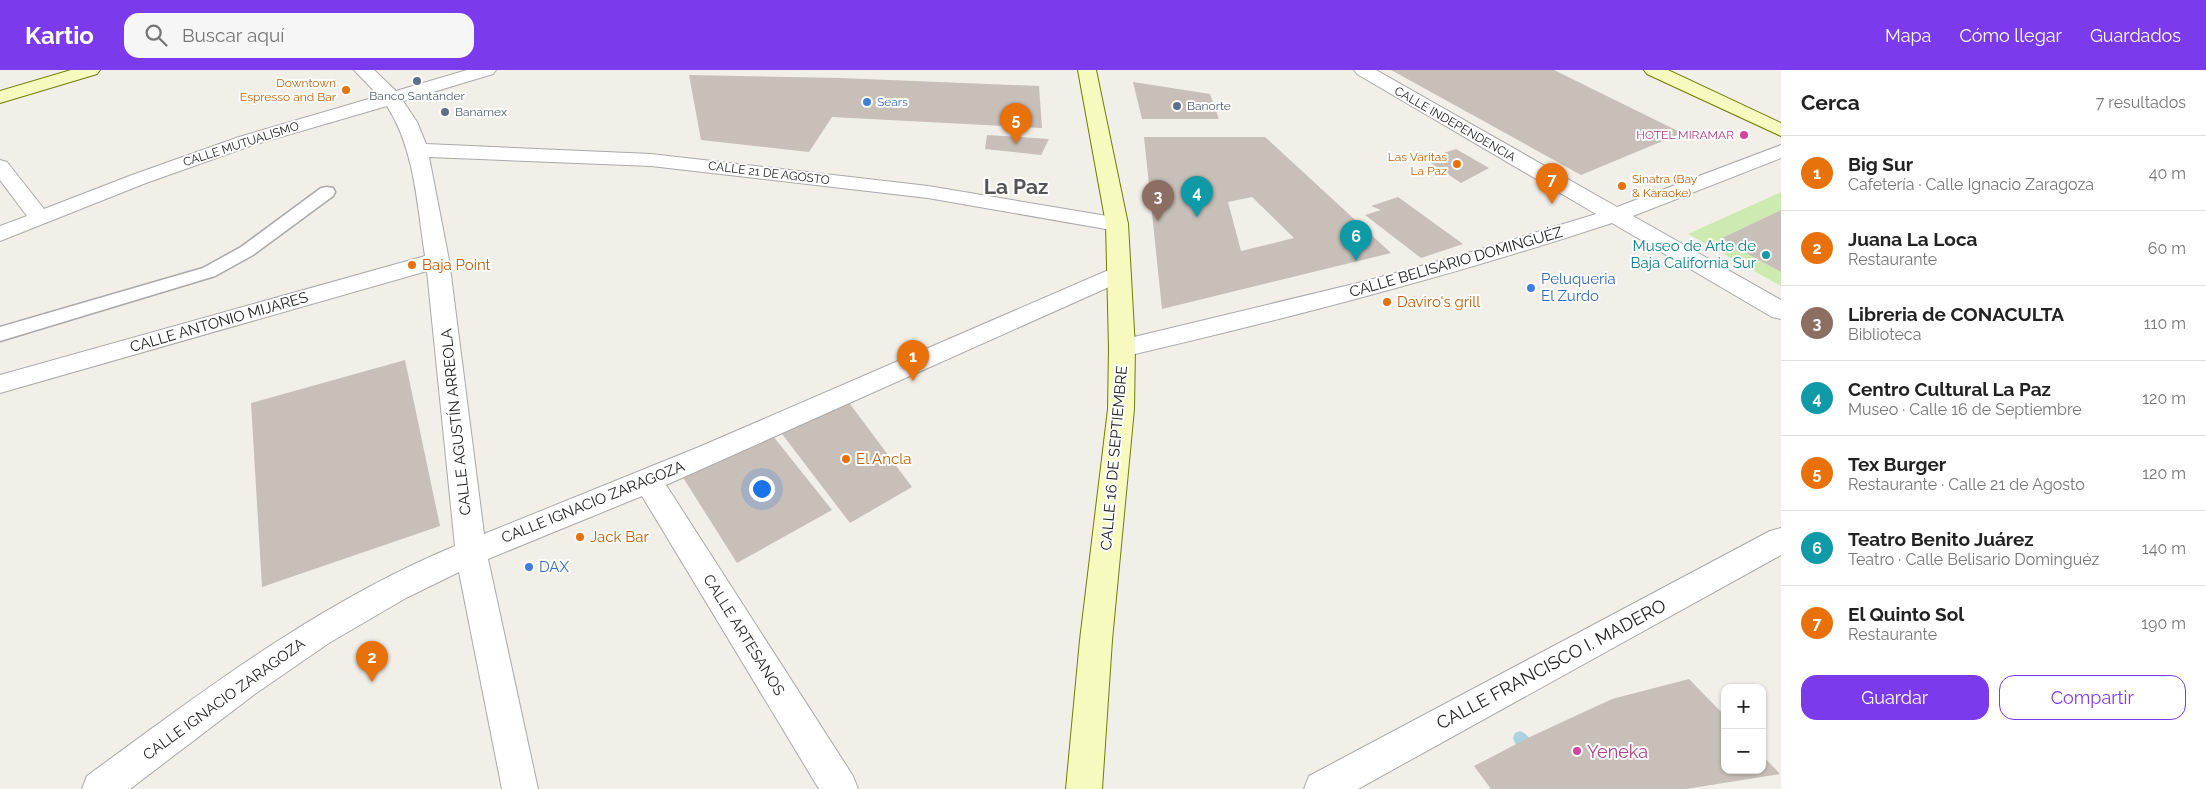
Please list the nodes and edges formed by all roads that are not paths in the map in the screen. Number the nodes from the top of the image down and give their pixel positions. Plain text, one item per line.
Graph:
1 (91, 70) edge
2 (363, 70) edge
3 (487, 70) edge
4 (1086, 70) edge
5 (1363, 70) edge
6 (1653, 70) edge
7 (0, 97) edge
8 (391, 97) junction
9 (1781, 130) edge
10 (418, 150) junction
11 (1781, 151) edge
12 (0, 166) edge
13 (326, 192) dead end
14 (1613, 216) junction
15 (39, 218) junction
16 (1117, 224) junction
17 (0, 234) edge
18 (438, 260) junction
19 (1119, 274) junction
20 (1781, 311) edge
21 (0, 334) edge
22 (1122, 348) junction
23 (0, 384) edge
24 (648, 481) junction
25 (1781, 540) edge
26 (471, 552) junction
27 (100, 789) edge
28 (520, 789) edge
29 (840, 789) edge
30 (1084, 789) edge
31 (1322, 789) edge

1 - 7 street
2 - 8 street, CALLE AGUSTÍN ARREOLA
3 - 8 street, CALLE MUTUALISMO
4 - 16 street, CALLE 16 DE SEPTIEMBRE
5 - 14 street, CALLE INDEPENDENCIA
6 - 9 street
8 - 10 street, CALLE AGUSTÍN ARREOLA
8 - 15 street, CALLE MUTUALISMO
10 - 16 street, CALLE 21 DE AGOSTO
10 - 18 street, CALLE AGUSTÍN ARREOLA
11 - 14 street, CALLE BELISARIO DOMINGUÉZ
12 - 15 street
13 - 21 lane
14 - 20 street, CALLE INDEPENDENCIA
14 - 22 street, CALLE BELISARIO DOMINGUÉZ
15 - 17 street, CALLE MUTUALISMO
16 - 19 street, CALLE 16 DE SEPTIEMBRE
18 - 23 street, CALLE ANTONIO MIJARES
18 - 26 street, CALLE AGUSTÍN ARREOLA
19 - 22 street, CALLE 16 DE SEPTIEMBRE
19 - 24 street, CALLE IGNACIO ZARAGOZA
22 - 30 street, CALLE 16 DE SEPTIEMBRE
24 - 26 street, CALLE IGNACIO ZARAGOZA
24 - 29 street, CALLE ARTESANOS
25 - 31 street, CALLE FRANCISCO I. MADERO
26 - 27 street, CALLE IGNACIO ZARAGOZA
26 - 28 street, CALLE AGUSTÍN ARREOLA

